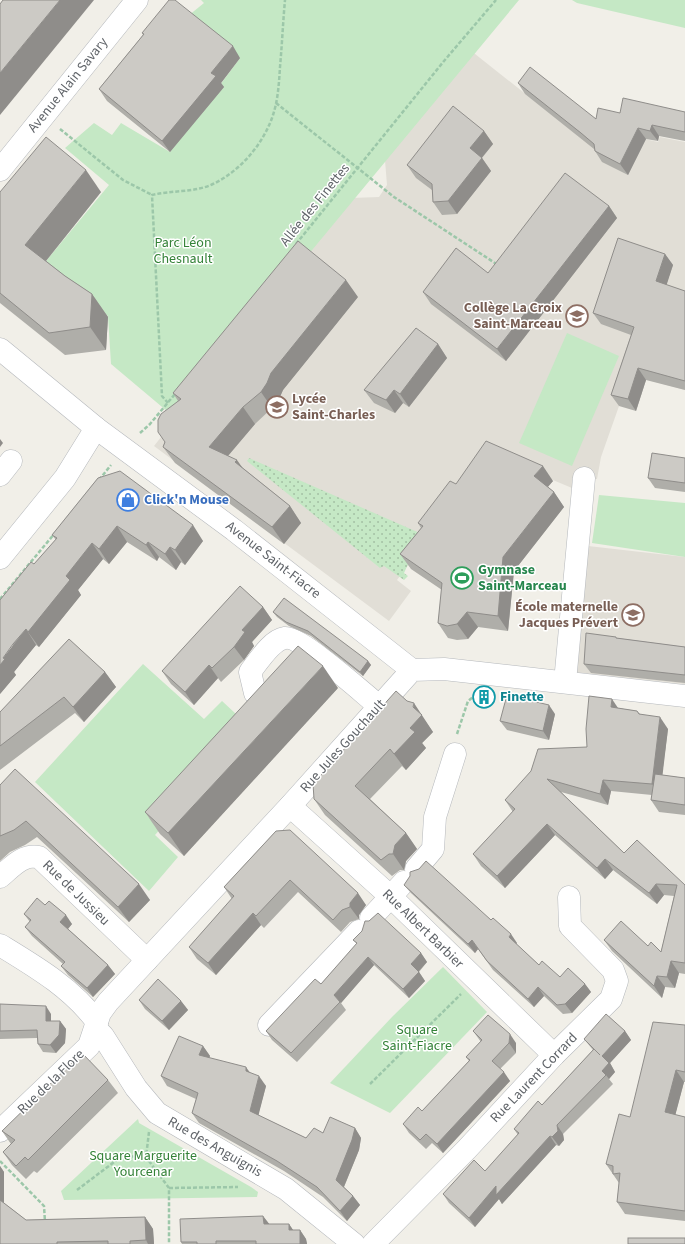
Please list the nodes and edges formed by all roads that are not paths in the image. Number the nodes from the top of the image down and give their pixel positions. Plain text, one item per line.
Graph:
1 (137, 0) edge
2 (0, 170) edge
3 (0, 350) edge
4 (96, 428) junction
5 (584, 478) dead end
6 (0, 558) edge
7 (412, 670) junction
8 (565, 682) junction
9 (255, 693) edge
10 (685, 696) edge
11 (379, 706) junction
12 (455, 754) road end
13 (290, 806) junction
14 (0, 877) edge
15 (404, 883) junction
16 (569, 897) dead end
17 (0, 946) edge
18 (147, 960) junction
19 (270, 1025) edge
20 (96, 1026) junction
21 (554, 1055) junction
22 (0, 1131) edge
23 (354, 1244) edge
24 (373, 1244) edge

1 - 2 street, Avenue Alain Savary
3 - 4 street, Avenue Saint-Fiacre
4 - 6 street
4 - 7 street, Avenue Saint-Fiacre
5 - 8 street
7 - 8 street
7 - 11 street, Rue Jules Gouchault
8 - 10 street
9 - 11 street
11 - 13 street, Rue Jules Gouchault
12 - 15 street
13 - 15 street, Rue Albert Barbier
13 - 18 street, Rue Jules Gouchault
14 - 18 street, Rue de Jussieu
15 - 19 street
15 - 21 street, Rue Albert Barbier
16 - 21 street, Rue Laurent Corrard
17 - 20 street, Rue des Anguignis
18 - 20 street, Rue Jules Gouchault
20 - 22 street, Rue de la Flore
20 - 23 street, Rue des Anguignis
21 - 24 street, Rue Laurent Corrard

